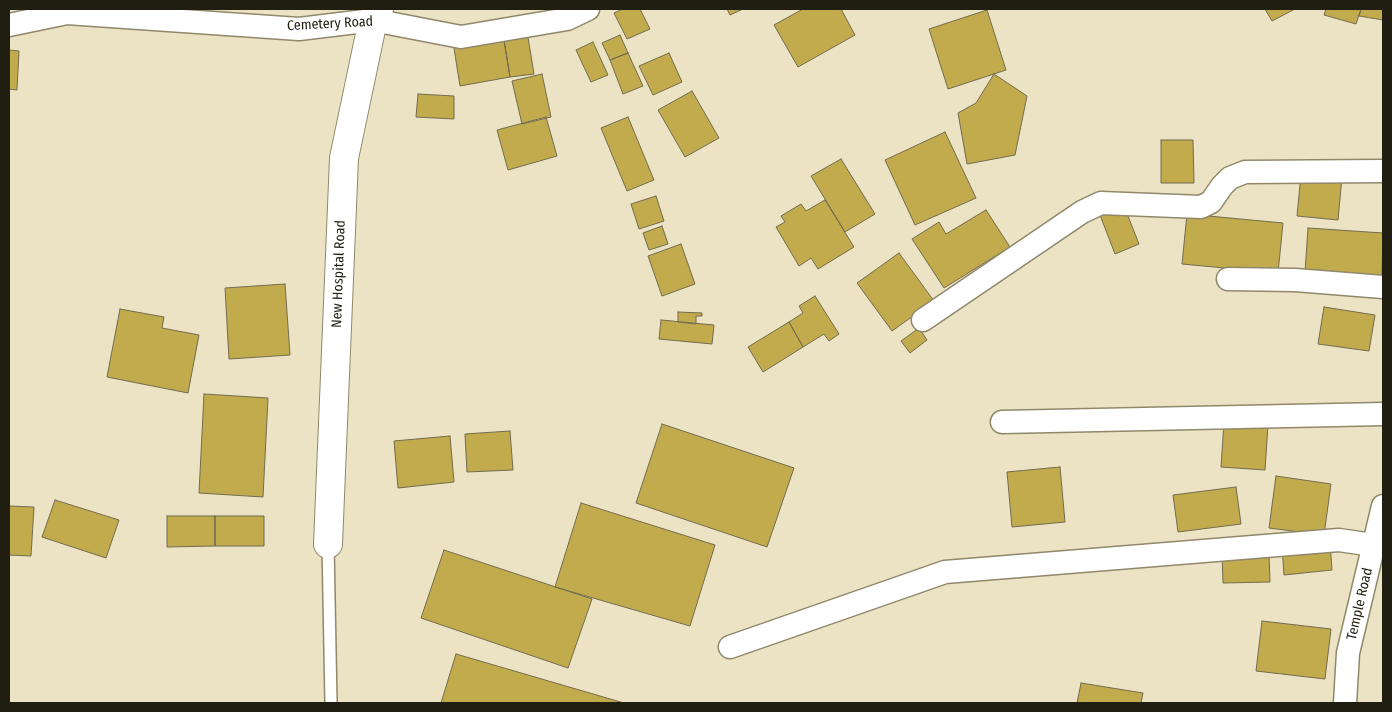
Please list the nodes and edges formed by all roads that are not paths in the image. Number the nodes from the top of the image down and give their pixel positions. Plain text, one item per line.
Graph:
1 (588, 9) edge
2 (376, 15) edge
3 (9, 25) edge
4 (1383, 171) edge
5 (1228, 279) dead end
6 (1383, 287) edge
7 (923, 320) dead end
8 (1383, 414) edge
9 (1002, 422) dead end
10 (1383, 506) edge
11 (328, 544) joint
12 (1373, 545) junction
13 (730, 647) dead end
14 (331, 703) edge
15 (1345, 703) edge

1 - 2 street, Cemetery Road
2 - 3 street, Cemetery Road
2 - 11 main road, New Hospital Road
4 - 7 street
5 - 6 street
8 - 9 street
10 - 12 street, Temple Road
11 - 14 lane
12 - 13 street
12 - 15 street, Temple Road

